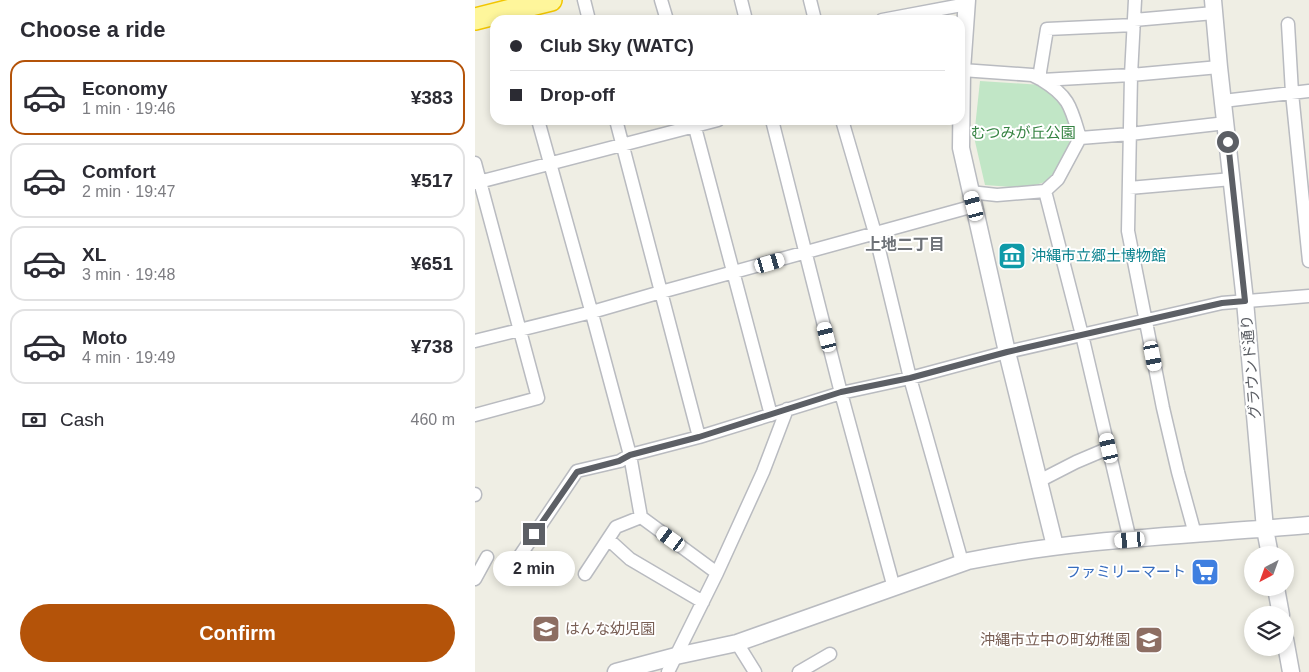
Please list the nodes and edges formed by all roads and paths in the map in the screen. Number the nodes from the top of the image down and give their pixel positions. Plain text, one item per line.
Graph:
1 (551, 0) edge
2 (583, 0) edge
3 (661, 0) edge
4 (741, 0) edge
5 (810, 0) edge
6 (1135, 0) edge
7 (967, 2) edge
8 (1214, 7) edge
9 (510, 15) edge
10 (588, 15) edge
11 (666, 15) edge
12 (745, 15) edge
13 (814, 15) edge
14 (906, 15) edge
15 (490, 18) edge
16 (475, 20) edge
17 (1134, 22) junction
18 (1288, 24) dead end
19 (965, 25) edge
20 (1219, 67) junction
21 (965, 71) edge
22 (1131, 75) junction
23 (1041, 79) junction
24 (1309, 91) edge
25 (1293, 93) junction
26 (1223, 101) junction
27 (1226, 123) junction
28 (539, 125) edge
29 (617, 125) edge
30 (686, 125) edge
31 (694, 125) edge
32 (774, 125) edge
33 (843, 125) edge
34 (961, 125) edge
35 (1130, 134) junction
36 (1080, 138) junction
37 (623, 144) junction
38 (475, 163) edge
39 (549, 164) junction
40 (1232, 179) junction
41 (478, 182) edge
42 (1129, 188) junction
43 (1045, 191) junction
44 (972, 199) junction
45 (875, 234) junction
46 (806, 253) junction
47 (1309, 261) edge
48 (733, 273) junction
49 (661, 292) junction
50 (1309, 296) edge
51 (1245, 301) junction
52 (591, 312) junction
53 (1146, 322) junction
54 (520, 329) junction
55 (1082, 335) junction
56 (475, 341) edge
57 (1007, 352) junction
58 (910, 378) junction
59 (841, 392) junction
60 (787, 409) junction
61 (771, 414) junction
62 (475, 416) edge
63 (699, 437) junction
64 (1109, 448) junction
65 (630, 455) junction
66 (1039, 481) junction
67 (641, 517) junction
68 (1309, 525) edge
69 (1265, 529) junction
70 (1195, 534) junction
71 (608, 539) junction
72 (1130, 540) junction
73 (1055, 546) junction
74 (1268, 546) edge
75 (487, 557) dead end
76 (962, 562) junction
77 (513, 566) dead end
78 (717, 573) junction
79 (585, 574) dead end
80 (475, 579) edge
81 (894, 588) junction
82 (703, 602) junction
83 (737, 643) junction
84 (830, 654) dead end
85 (676, 656) junction
86 (1288, 656) edge
87 (751, 670) edge
88 (616, 672) edge
89 (668, 672) edge
90 (799, 672) edge
91 (1291, 672) edge

1 - 9 highway
2 - 10 street
3 - 11 street
4 - 12 street
5 - 13 street
6 - 17 street
7 - 14 street
7 - 19 street
8 - 17 street
8 - 20 street, グラウンド通り
15 - 16 highway
17 - 22 street
17 - 23 street
18 - 25 street
20 - 22 street
20 - 26 street, グラウンド通り
21 - 23 street
22 - 23 street
22 - 35 street
23 - 36 street
24 - 25 street
25 - 26 street
25 - 47 street
26 - 27 street, グラウンド通り
27 - 35 street
27 - 40 street, グラウンド通り
28 - 39 street
29 - 37 street
30 - 37 street
31 - 48 street
32 - 46 street
33 - 45 street
34 - 44 street
35 - 36 street
35 - 42 street
36 - 43 street
37 - 39 street
37 - 49 street
38 - 41 street
39 - 41 street
39 - 52 street
40 - 42 street
40 - 51 street, グラウンド通り
41 - 54 street
42 - 53 street
43 - 44 street
43 - 55 street
44 - 45 street
44 - 57 street
45 - 46 street
45 - 58 street
46 - 48 street
46 - 59 street
48 - 49 street
48 - 61 street
49 - 52 street
49 - 63 street
50 - 51 street
51 - 53 street
51 - 69 street, グラウンド通り
52 - 54 street
52 - 65 street
53 - 55 street
53 - 70 street
54 - 56 street
54 - 62 street
55 - 57 street
55 - 64 street
57 - 58 street
57 - 66 street
58 - 59 street
58 - 76 street
59 - 60 street
59 - 81 street
60 - 61 street
60 - 78 street
61 - 63 street
63 - 65 street
64 - 66 street
64 - 72 street
65 - 67 street
65 - 77 street
66 - 73 street
67 - 71 street
67 - 78 street
68 - 69 street
69 - 70 street
69 - 74 street, グラウンド通り
70 - 72 street
71 - 79 street
71 - 82 street
72 - 73 street
73 - 76 street
75 - 80 street
76 - 81 street
78 - 82 street
81 - 83 street
82 - 85 street
83 - 85 street
83 - 87 street
84 - 90 street
85 - 88 street
85 - 89 street
86 - 91 street

